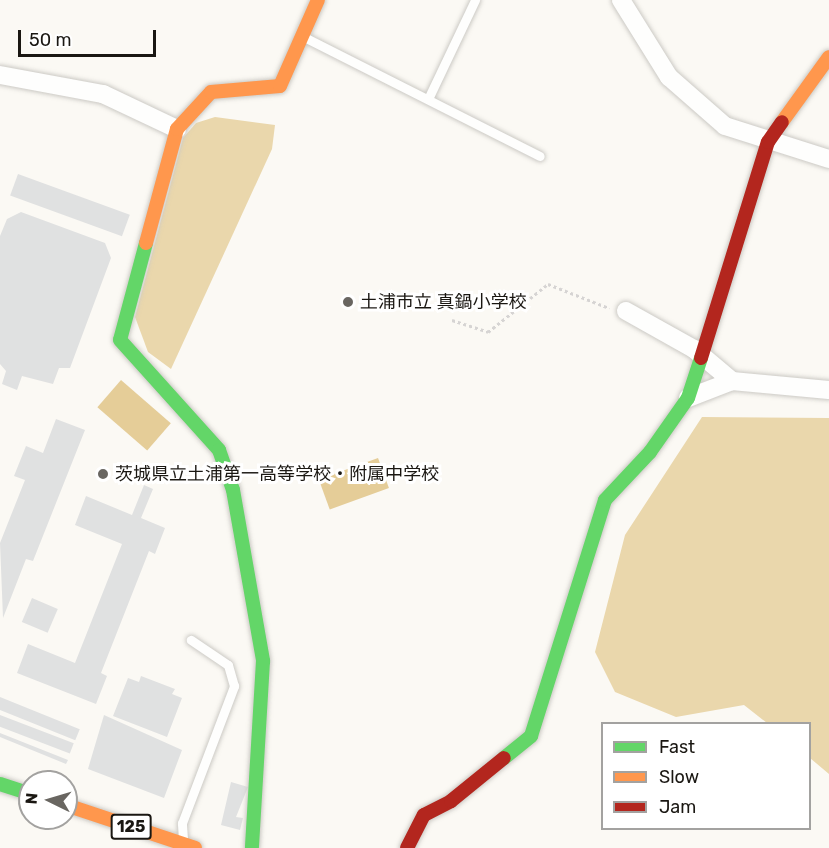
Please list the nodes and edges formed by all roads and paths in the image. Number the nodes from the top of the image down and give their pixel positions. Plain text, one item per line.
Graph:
1 (318, 0) edge
2 (475, 0) edge
3 (621, 0) edge
4 (304, 37) junction
5 (829, 57) edge
6 (0, 75) edge
7 (428, 99) junction
8 (177, 129) junction
9 (768, 142) junction
10 (540, 156) dead end
11 (829, 159) edge
12 (626, 311) joint
13 (452, 320) dead end
14 (701, 355) junction
15 (732, 381) junction
16 (829, 390) edge
17 (688, 398) junction
18 (191, 640) dead end
19 (0, 784) edge
20 (18, 790) edge
21 (78, 810) edge
22 (187, 847) edge
23 (252, 848) edge
24 (406, 848) edge

1 - 4 main road
2 - 7 lane
3 - 9 street
4 - 7 lane
4 - 8 main road
5 - 9 main road
6 - 8 street
7 - 10 lane
8 - 23 main road
9 - 11 street
9 - 14 main road
12 - 13 path
12 - 14 street
14 - 15 street
14 - 17 main road
15 - 16 street
15 - 17 street
17 - 24 main road
18 - 22 lane
19 - 20 main road
21 - 22 main road, 125

